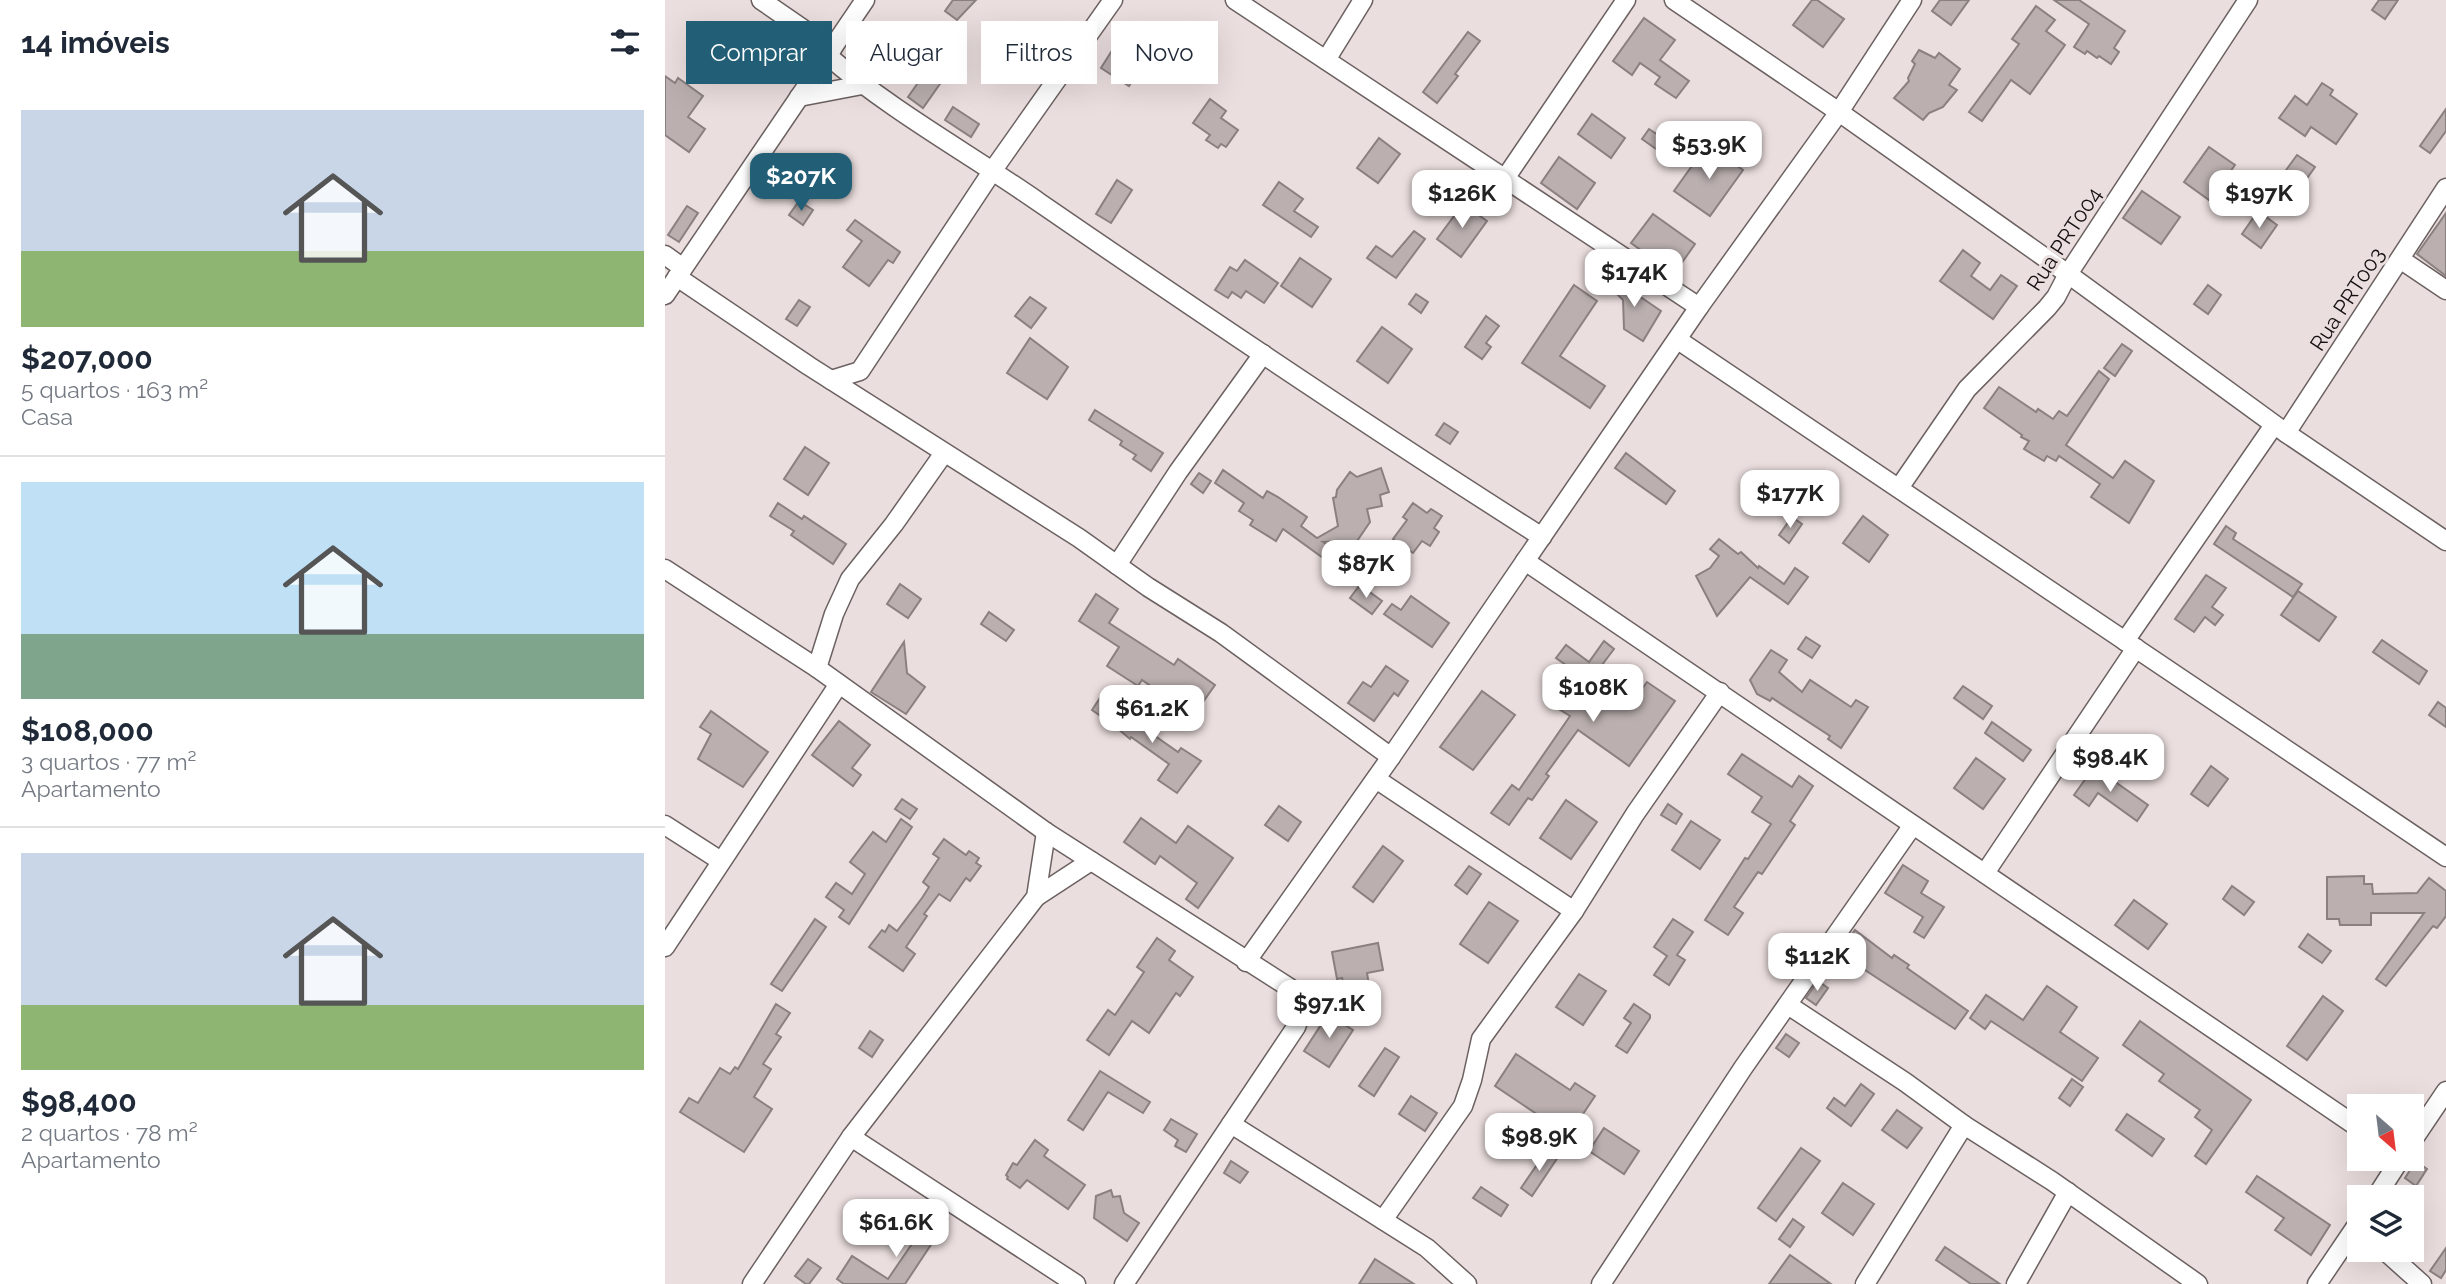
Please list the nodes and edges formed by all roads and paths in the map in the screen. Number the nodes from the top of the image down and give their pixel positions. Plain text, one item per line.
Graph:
1 (761, 0) edge
2 (865, 0) edge
3 (1113, 0) edge
4 (1235, 0) edge
5 (1363, 0) edge
6 (1626, 0) edge
7 (1674, 0) edge
8 (1912, 0) edge
9 (2248, 0) edge
10 (789, 21) edge
11 (832, 49) edge
12 (832, 54) edge
13 (1327, 60) junction
14 (808, 84) edge
15 (862, 85) junction
16 (799, 97) junction
17 (1839, 111) junction
18 (993, 170) junction
19 (1504, 180) junction
20 (2446, 188) edge
21 (665, 256) edge
22 (2400, 259) junction
23 (680, 272) junction
24 (2068, 274) junction
25 (2446, 290) edge
26 (665, 295) edge
27 (1699, 307) junction
28 (1678, 340) junction
29 (1263, 354) junction
30 (860, 372) junction
31 (831, 380) junction
32 (867, 401) junction
33 (2280, 429) junction
34 (944, 453) junction
35 (1899, 488) junction
36 (1542, 537) junction
37 (2446, 541) edge
38 (1525, 561) junction
39 (1117, 565) junction
40 (665, 569) edge
41 (2130, 644) junction
42 (817, 668) junction
43 (839, 684) junction
44 (1720, 692) junction
45 (1391, 757) junction
46 (1375, 779) junction
47 (665, 825) edge
48 (1913, 825) junction
49 (1046, 832) junction
50 (2446, 857) edge
51 (722, 861) junction
52 (1091, 861) junction
53 (1985, 873) junction
54 (1036, 897) junction
55 (1574, 911) junction
56 (665, 947) edge
57 (1246, 962) junction
58 (1788, 1005) junction
59 (2446, 1091) edge
60 (2347, 1120) edge
61 (1231, 1124) junction
62 (2424, 1124) edge
63 (1964, 1125) junction
64 (851, 1137) junction
65 (2068, 1192) junction
66 (1383, 1220) junction
67 (2347, 1243) edge
68 (2397, 1262) edge
69 (752, 1284) edge
70 (1076, 1284) edge
71 (1124, 1284) edge
72 (1467, 1284) edge
73 (1601, 1284) edge
74 (1865, 1284) edge
75 (2016, 1284) edge
76 (2198, 1284) edge
77 (2318, 1284) edge
78 (2422, 1284) edge

1 - 10 street
2 - 11 street
3 - 18 street
4 - 13 street
5 - 13 street
6 - 19 street
7 - 17 street
8 - 17 street
9 - 24 street, Rua PRT004
12 - 15 street
13 - 19 street
14 - 16 street
15 - 16 street
15 - 18 street
16 - 23 street
17 - 24 street
17 - 27 street
18 - 29 street
18 - 30 street
19 - 27 street
20 - 22 street, Rua PRT003
21 - 23 street
22 - 25 street
22 - 33 street, Rua PRT003
23 - 26 street
23 - 31 street
24 - 33 street
24 - 35 street, Rua PRT004
27 - 28 street
28 - 35 street
28 - 36 street
29 - 36 street
29 - 39 street
30 - 31 street
30 - 32 street
31 - 32 street
32 - 34 street
33 - 37 street
33 - 41 street, Rua PRT003
34 - 39 street
34 - 42 street
35 - 41 street
36 - 38 street
38 - 44 street
38 - 45 street
39 - 45 street
40 - 42 street
41 - 50 street
41 - 53 street, Rua PRT003
42 - 43 street
43 - 49 street
43 - 51 street
44 - 48 street
44 - 55 street
45 - 46 street
46 - 55 street
46 - 57 street
47 - 51 street
48 - 53 street
48 - 58 street
49 - 52 street
49 - 54 street
51 - 56 street
52 - 54 street
52 - 57 street
53 - 60 street
54 - 64 street
55 - 66 street
57 - 61 street
58 - 63 street
58 - 73 street
59 - 62 street
61 - 66 street
61 - 71 street
63 - 65 street
63 - 74 street
64 - 69 street
64 - 70 street
65 - 75 street
65 - 76 street
66 - 72 street
67 - 77 street
68 - 78 street

